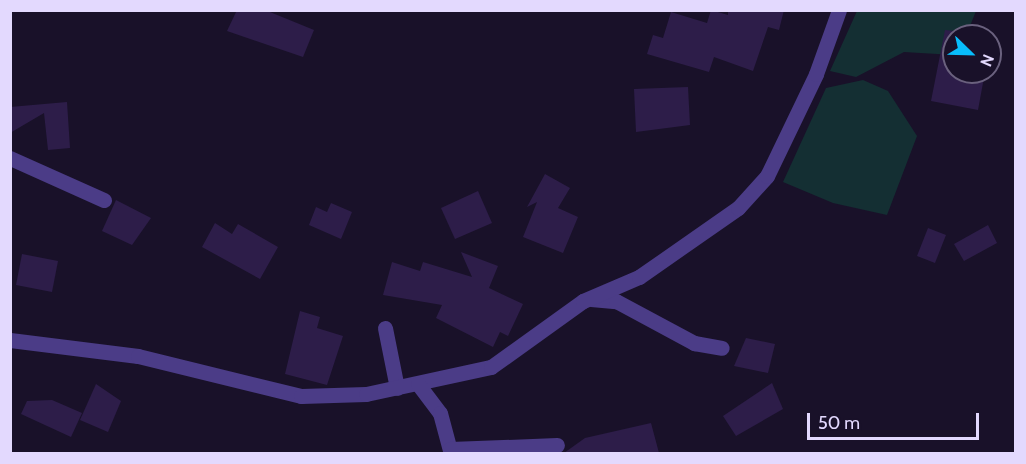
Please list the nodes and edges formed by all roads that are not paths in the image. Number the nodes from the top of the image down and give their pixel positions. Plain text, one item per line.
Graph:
1 (839, 10) edge
2 (10, 158) edge
3 (104, 200) dead end
4 (588, 299) junction
5 (385, 327) dead end
6 (10, 340) edge
7 (722, 348) dead end
8 (418, 384) junction
9 (397, 388) junction
10 (557, 445) dead end
11 (451, 451) edge

1 - 4 street
2 - 3 street
4 - 7 street
4 - 8 street
5 - 9 street
6 - 9 street
8 - 9 street
8 - 11 street
10 - 11 street

